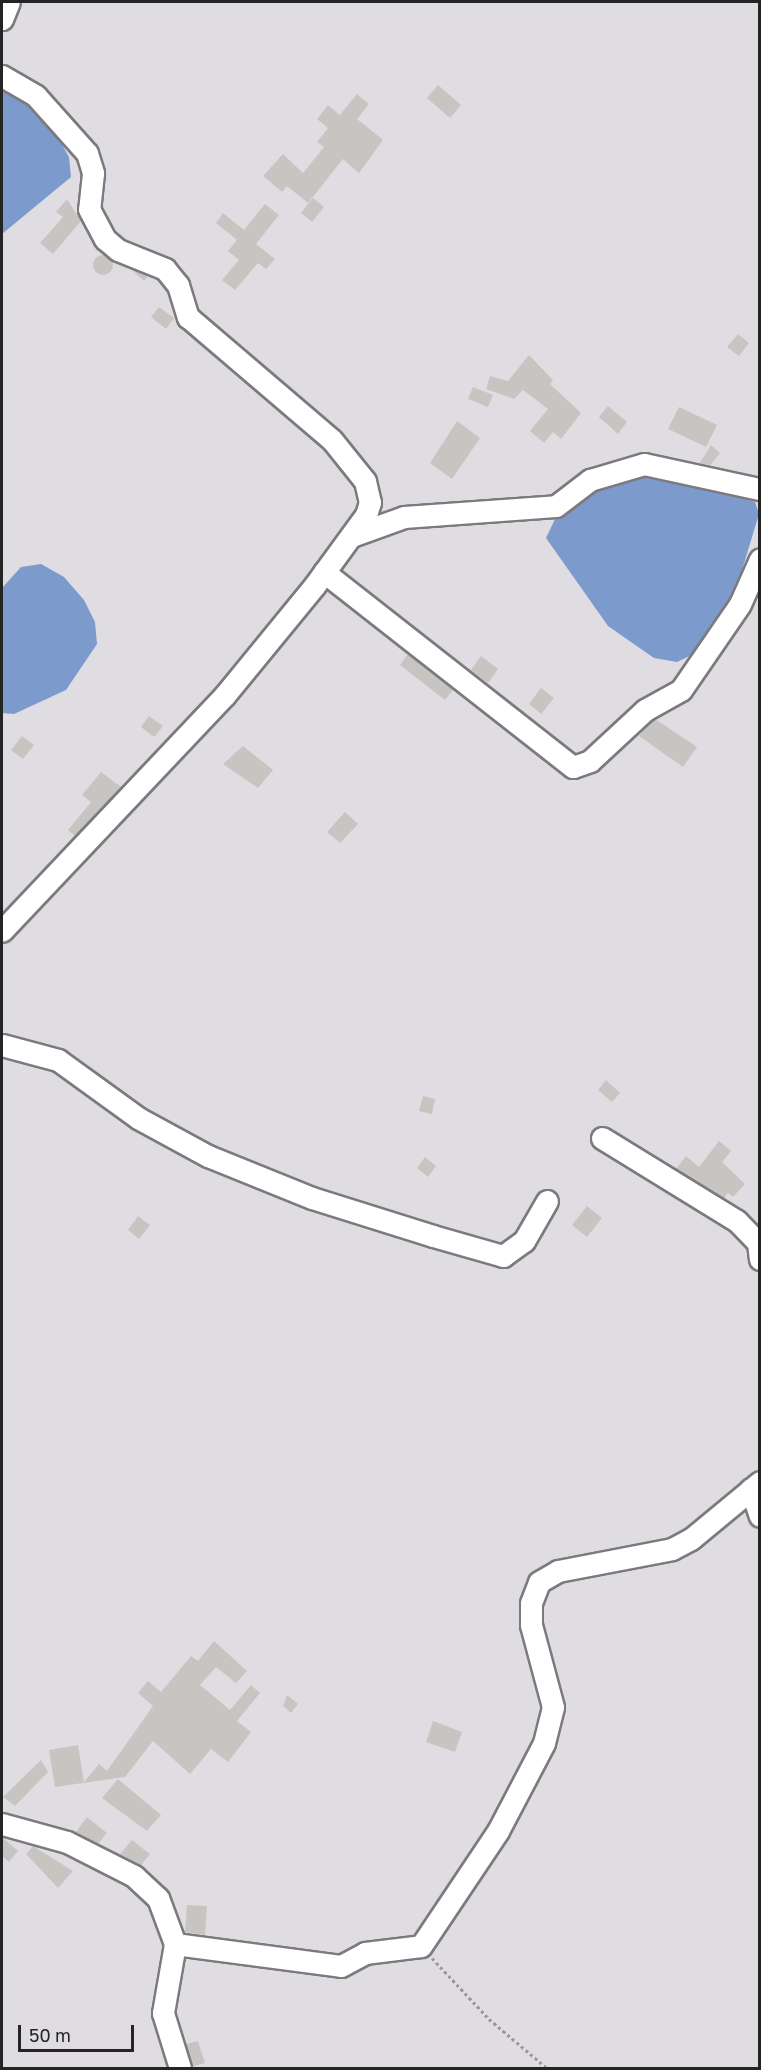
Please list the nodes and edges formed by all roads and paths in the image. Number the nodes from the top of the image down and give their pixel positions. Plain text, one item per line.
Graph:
1 (9, 2) edge
2 (2, 19) edge
3 (2, 76) edge
4 (759, 489) edge
5 (348, 538) junction
6 (759, 559) edge
7 (324, 572) junction
8 (2, 930) edge
9 (2, 1045) edge
10 (602, 1138) dead end
11 (547, 1201) dead end
12 (759, 1259) edge
13 (755, 1485) edge
14 (759, 1516) edge
15 (2, 1824) edge
16 (175, 1944) junction
17 (421, 1946) junction
18 (180, 2068) edge
19 (548, 2068) edge

1 - 2 street
3 - 5 street
4 - 5 street
5 - 7 street
6 - 7 street
7 - 8 street
9 - 11 street
10 - 12 street
13 - 14 street
13 - 17 street
15 - 16 street
16 - 17 street
16 - 18 street
17 - 19 path

